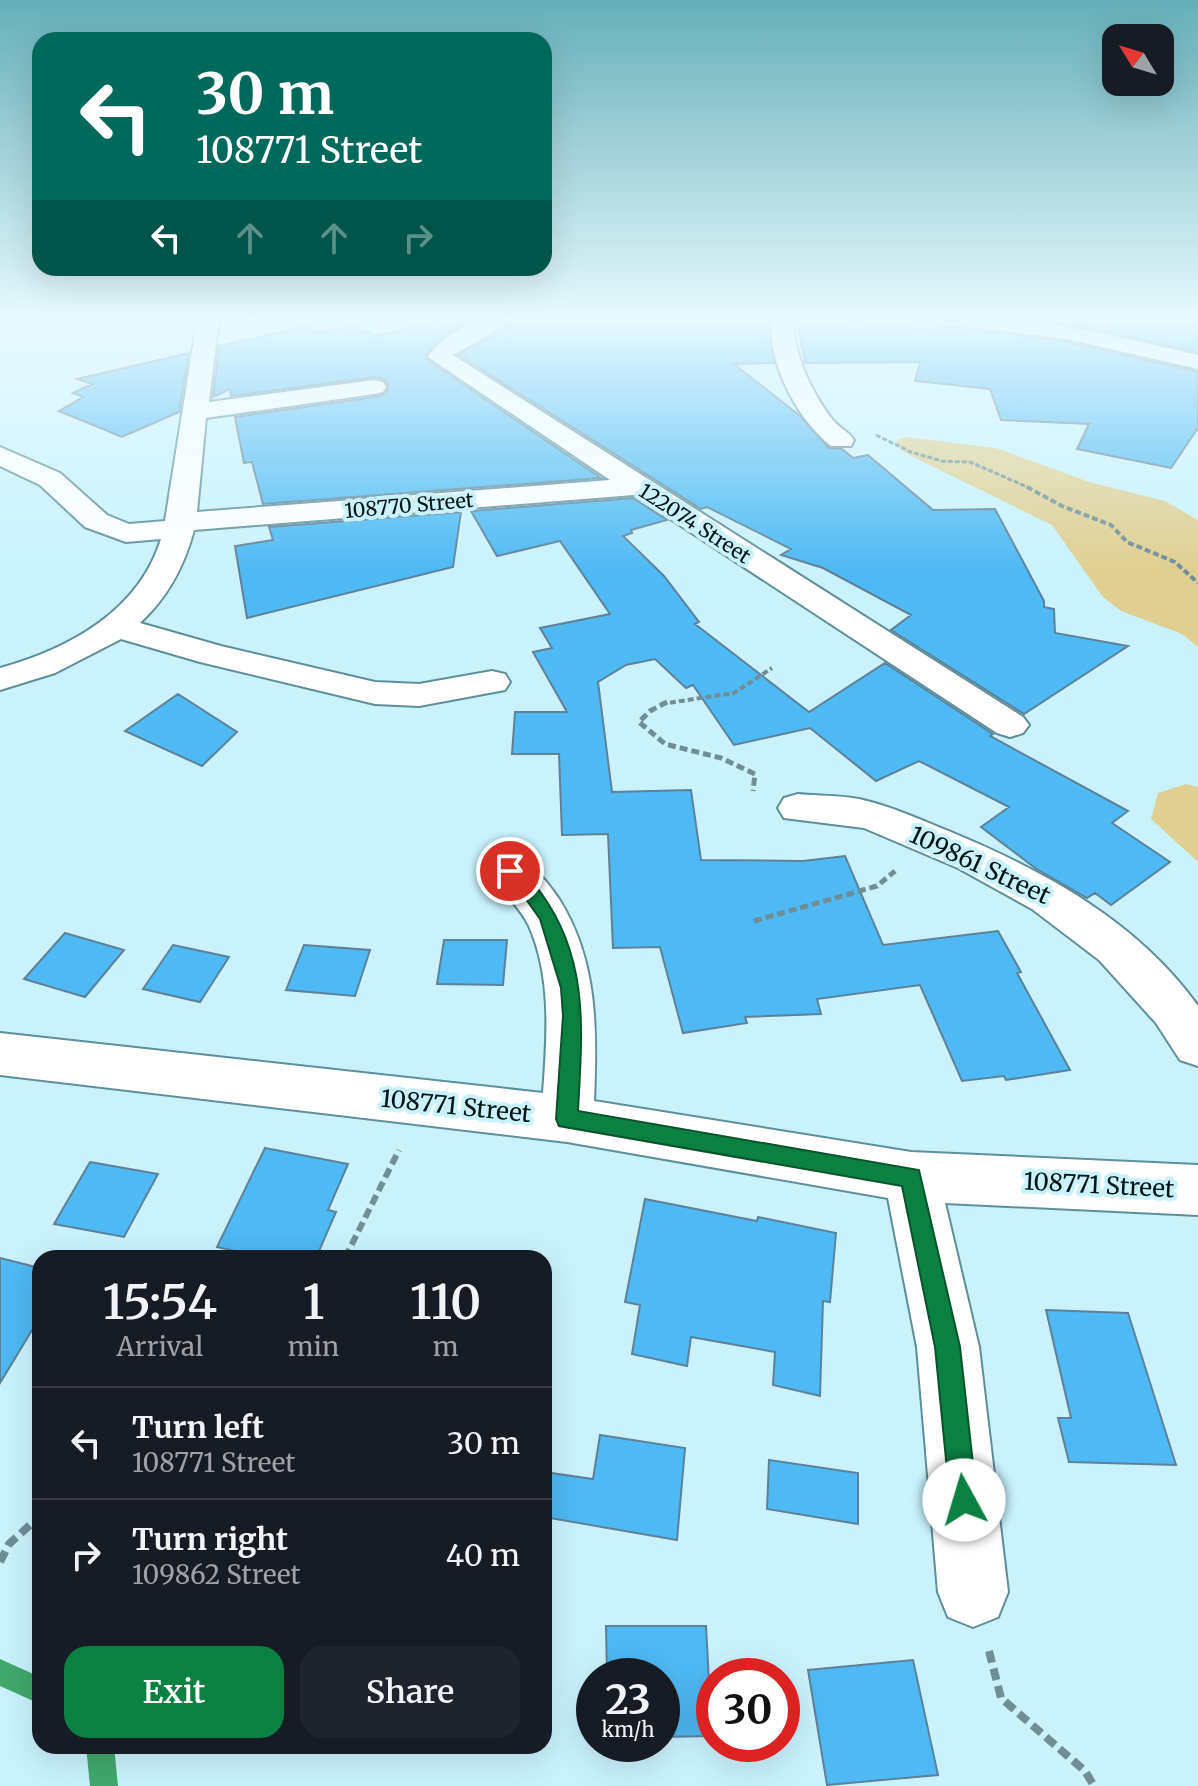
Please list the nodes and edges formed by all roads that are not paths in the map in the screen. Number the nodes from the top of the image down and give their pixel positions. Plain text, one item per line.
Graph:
1 (195, 403) edge
2 (256, 403) edge
3 (511, 403) edge
4 (809, 403) edge
5 (194, 412) junction
6 (841, 440) dead end
7 (0, 455) edge
8 (638, 486) junction
9 (179, 526) junction
10 (114, 626) junction
11 (0, 679) edge
12 (492, 682) dead end
13 (1010, 725) dead end
14 (798, 808) road end
15 (510, 871) dead end
16 (1198, 1045) edge
17 (0, 1054) edge
18 (567, 1119) junction
19 (911, 1177) junction
20 (1198, 1190) edge
21 (973, 1592) road end

1 - 5 street
2 - 5 street
3 - 8 street, 122074 Street
4 - 6 street
5 - 9 street
7 - 9 street, 108770 Street
8 - 9 street, 108770 Street
8 - 13 street, 122074 Street
9 - 10 street
10 - 11 street
10 - 12 street
14 - 16 street, 109861 Street
15 - 18 street
17 - 18 street, 108771 Street
18 - 19 street, 108771 Street
19 - 20 street, 108771 Street
19 - 21 street

